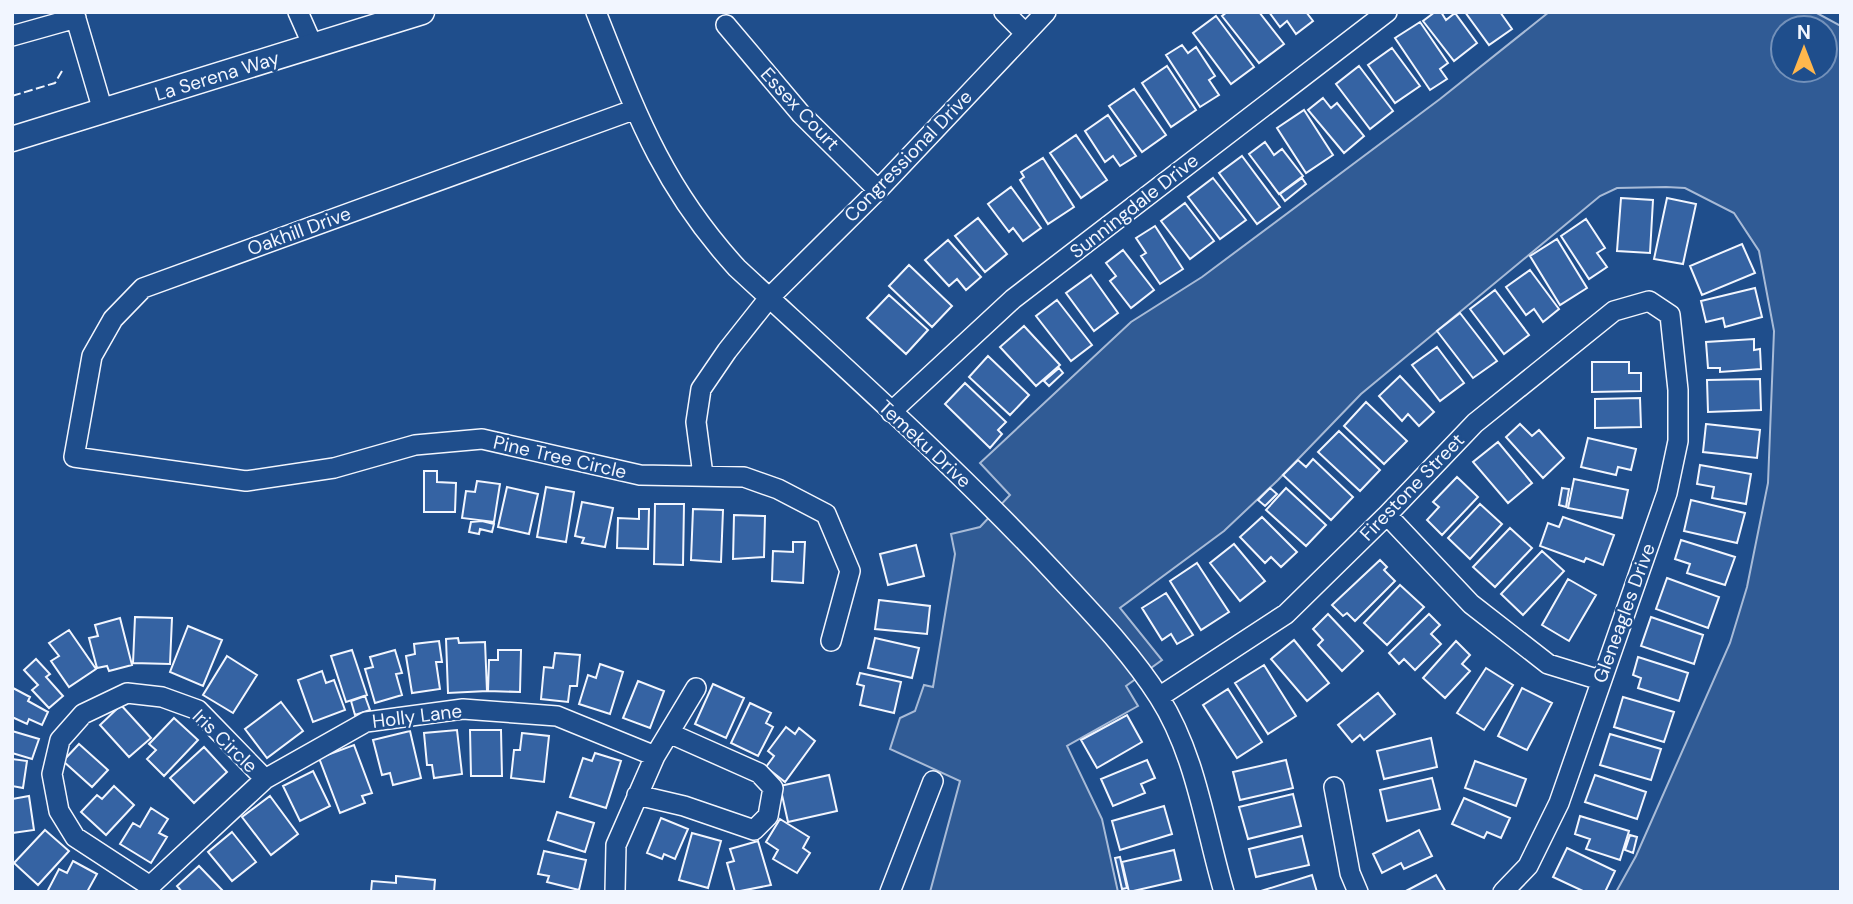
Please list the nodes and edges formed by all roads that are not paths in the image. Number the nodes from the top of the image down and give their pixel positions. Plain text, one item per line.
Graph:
1 (298, 12) edge
2 (422, 12) edge
3 (596, 12) edge
4 (1004, 12) edge
5 (1046, 12) edge
6 (1387, 12) edge
7 (75, 15) edge
8 (726, 25) dead end
9 (1024, 32) junction
10 (12, 36) edge
11 (313, 46) junction
12 (633, 110) junction
13 (103, 111) junction
14 (12, 139) edge
15 (878, 190) junction
16 (769, 298) junction
17 (1670, 315) joint
18 (891, 412) junction
19 (74, 457) joint
20 (703, 475) junction
21 (1387, 515) junction
22 (831, 641) dead end
23 (1600, 680) junction
24 (696, 688) dead end
25 (1159, 697) junction
26 (669, 733) junction
27 (655, 756) junction
28 (265, 779) junction
29 (933, 781) dead end
30 (1334, 787) dead end
31 (637, 795) junction
32 (149, 889) edge
33 (615, 892) edge
34 (890, 892) edge
35 (1224, 892) edge
36 (1358, 892) edge
37 (1503, 892) edge

1 - 11 street
2 - 11 main road, La Serena Way
3 - 12 street, Temeku Drive
4 - 9 street
5 - 9 street, Congressional Drive
6 - 18 street, Sunningdale Drive
7 - 10 street
7 - 13 street
8 - 15 street, Essex Court
9 - 15 street, Congressional Drive
11 - 13 main road, La Serena Way
12 - 16 street, Temeku Drive
12 - 19 street, Oakhill Drive
13 - 14 main road, La Serena Way
15 - 16 street, Congressional Drive
16 - 18 street, Temeku Drive
16 - 20 street, Congressional Drive
17 - 21 street, Firestone Street
17 - 23 street, Gleneagles Drive
18 - 25 street, Temeku Drive
19 - 20 street, Pine Tree Circle
20 - 22 street, Pine Tree Circle
21 - 23 street
21 - 25 street, Firestone Street
23 - 37 street, Gleneagles Drive
24 - 26 street
25 - 35 street, Temeku Drive
26 - 27 street
26 - 31 street
27 - 28 street, Holly Lane
27 - 31 street
28 - 32 street, Holly Lane
28 - 32 street, Iris Circle
29 - 34 street
30 - 36 street
31 - 33 street

